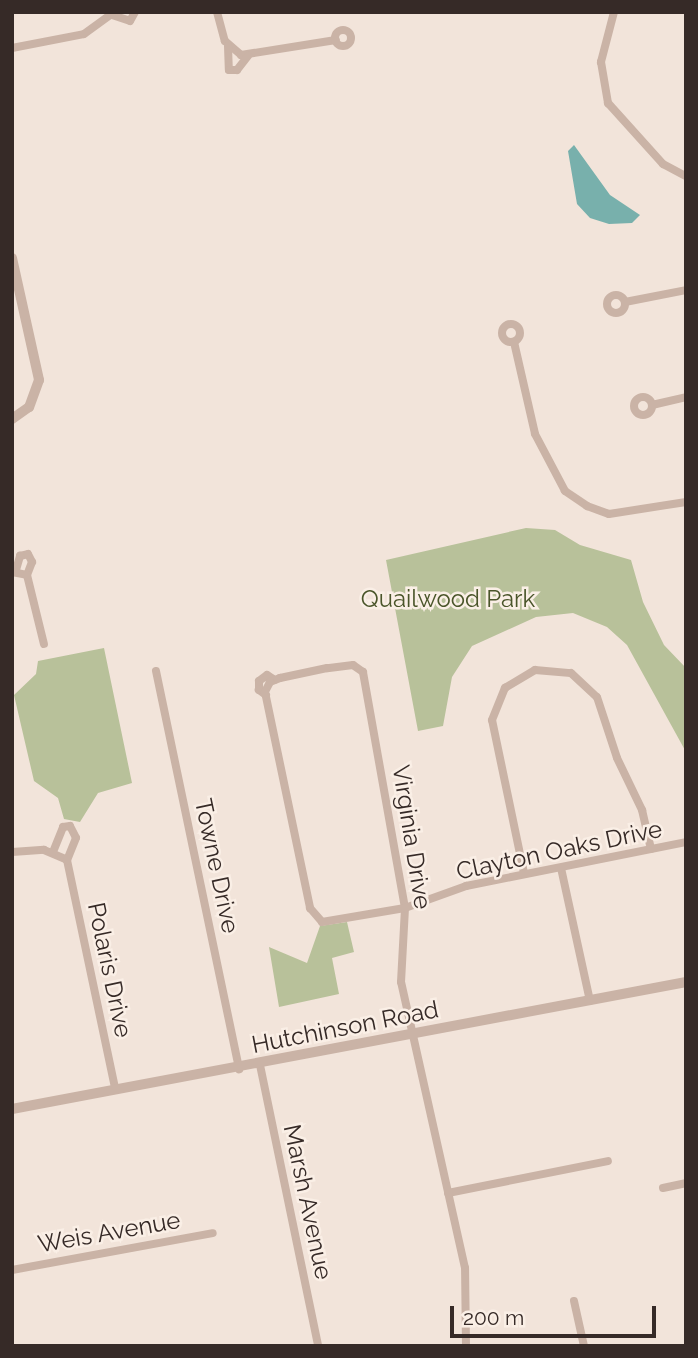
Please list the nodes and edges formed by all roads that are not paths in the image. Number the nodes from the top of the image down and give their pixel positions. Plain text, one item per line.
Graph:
1 (135, 12) edge
2 (217, 12) edge
3 (614, 12) edge
4 (113, 14) edge
5 (335, 40) dead end
6 (228, 46) junction
7 (12, 48) edge
8 (248, 56) junction
9 (686, 176) edge
10 (12, 258) edge
11 (686, 290) edge
12 (625, 302) dead end
13 (514, 342) dead end
14 (686, 397) edge
15 (652, 405) dead end
16 (12, 419) edge
17 (686, 502) edge
18 (20, 572) edge
19 (44, 644) dead end
20 (156, 671) dead end
21 (686, 842) edge
22 (651, 849) junction
23 (12, 852) edge
24 (55, 852) junction
25 (67, 860) junction
26 (561, 868) junction
27 (524, 873) junction
28 (405, 908) junction
29 (319, 920) joint
30 (686, 982) edge
31 (590, 1001) junction
32 (414, 1035) junction
33 (260, 1065) junction
34 (239, 1069) junction
35 (115, 1088) junction
36 (12, 1108) edge
37 (608, 1161) dead end
38 (686, 1183) edge
39 (663, 1188) dead end
40 (448, 1193) junction
41 (213, 1233) dead end
42 (12, 1270) edge
43 (575, 1301) dead end
44 (318, 1346) edge
45 (466, 1346) edge
46 (584, 1346) edge

1 - 4 street
2 - 6 street
3 - 9 street
4 - 7 street
5 - 8 street
6 - 8 street
6 - 8 street
10 - 16 street
11 - 12 street
13 - 17 street
14 - 15 street
18 - 19 street
20 - 34 street, Towne Drive
21 - 22 street, Clayton Oaks Drive
22 - 26 street, Clayton Oaks Drive
22 - 27 street
23 - 24 street
24 - 25 street
24 - 25 street, Polaris Drive
25 - 35 street, Polaris Drive
26 - 27 street, Clayton Oaks Drive
26 - 31 street
27 - 28 street, Clayton Oaks Drive
28 - 29 street, Clayton Oaks Drive
28 - 29 street, Virginia Drive
28 - 32 street, Virginia Drive
30 - 31 street, Hutchinson Road
31 - 32 street, Hutchinson Road
32 - 33 street, Hutchinson Road
32 - 40 street, Virginia Drive
33 - 34 street, Hutchinson Road
33 - 44 street, Marsh Avenue
34 - 35 street, Hutchinson Road
35 - 36 street, Hutchinson Road
37 - 40 street
38 - 39 street
40 - 45 street, Virginia Drive
41 - 42 street, Weis Avenue
43 - 46 street

